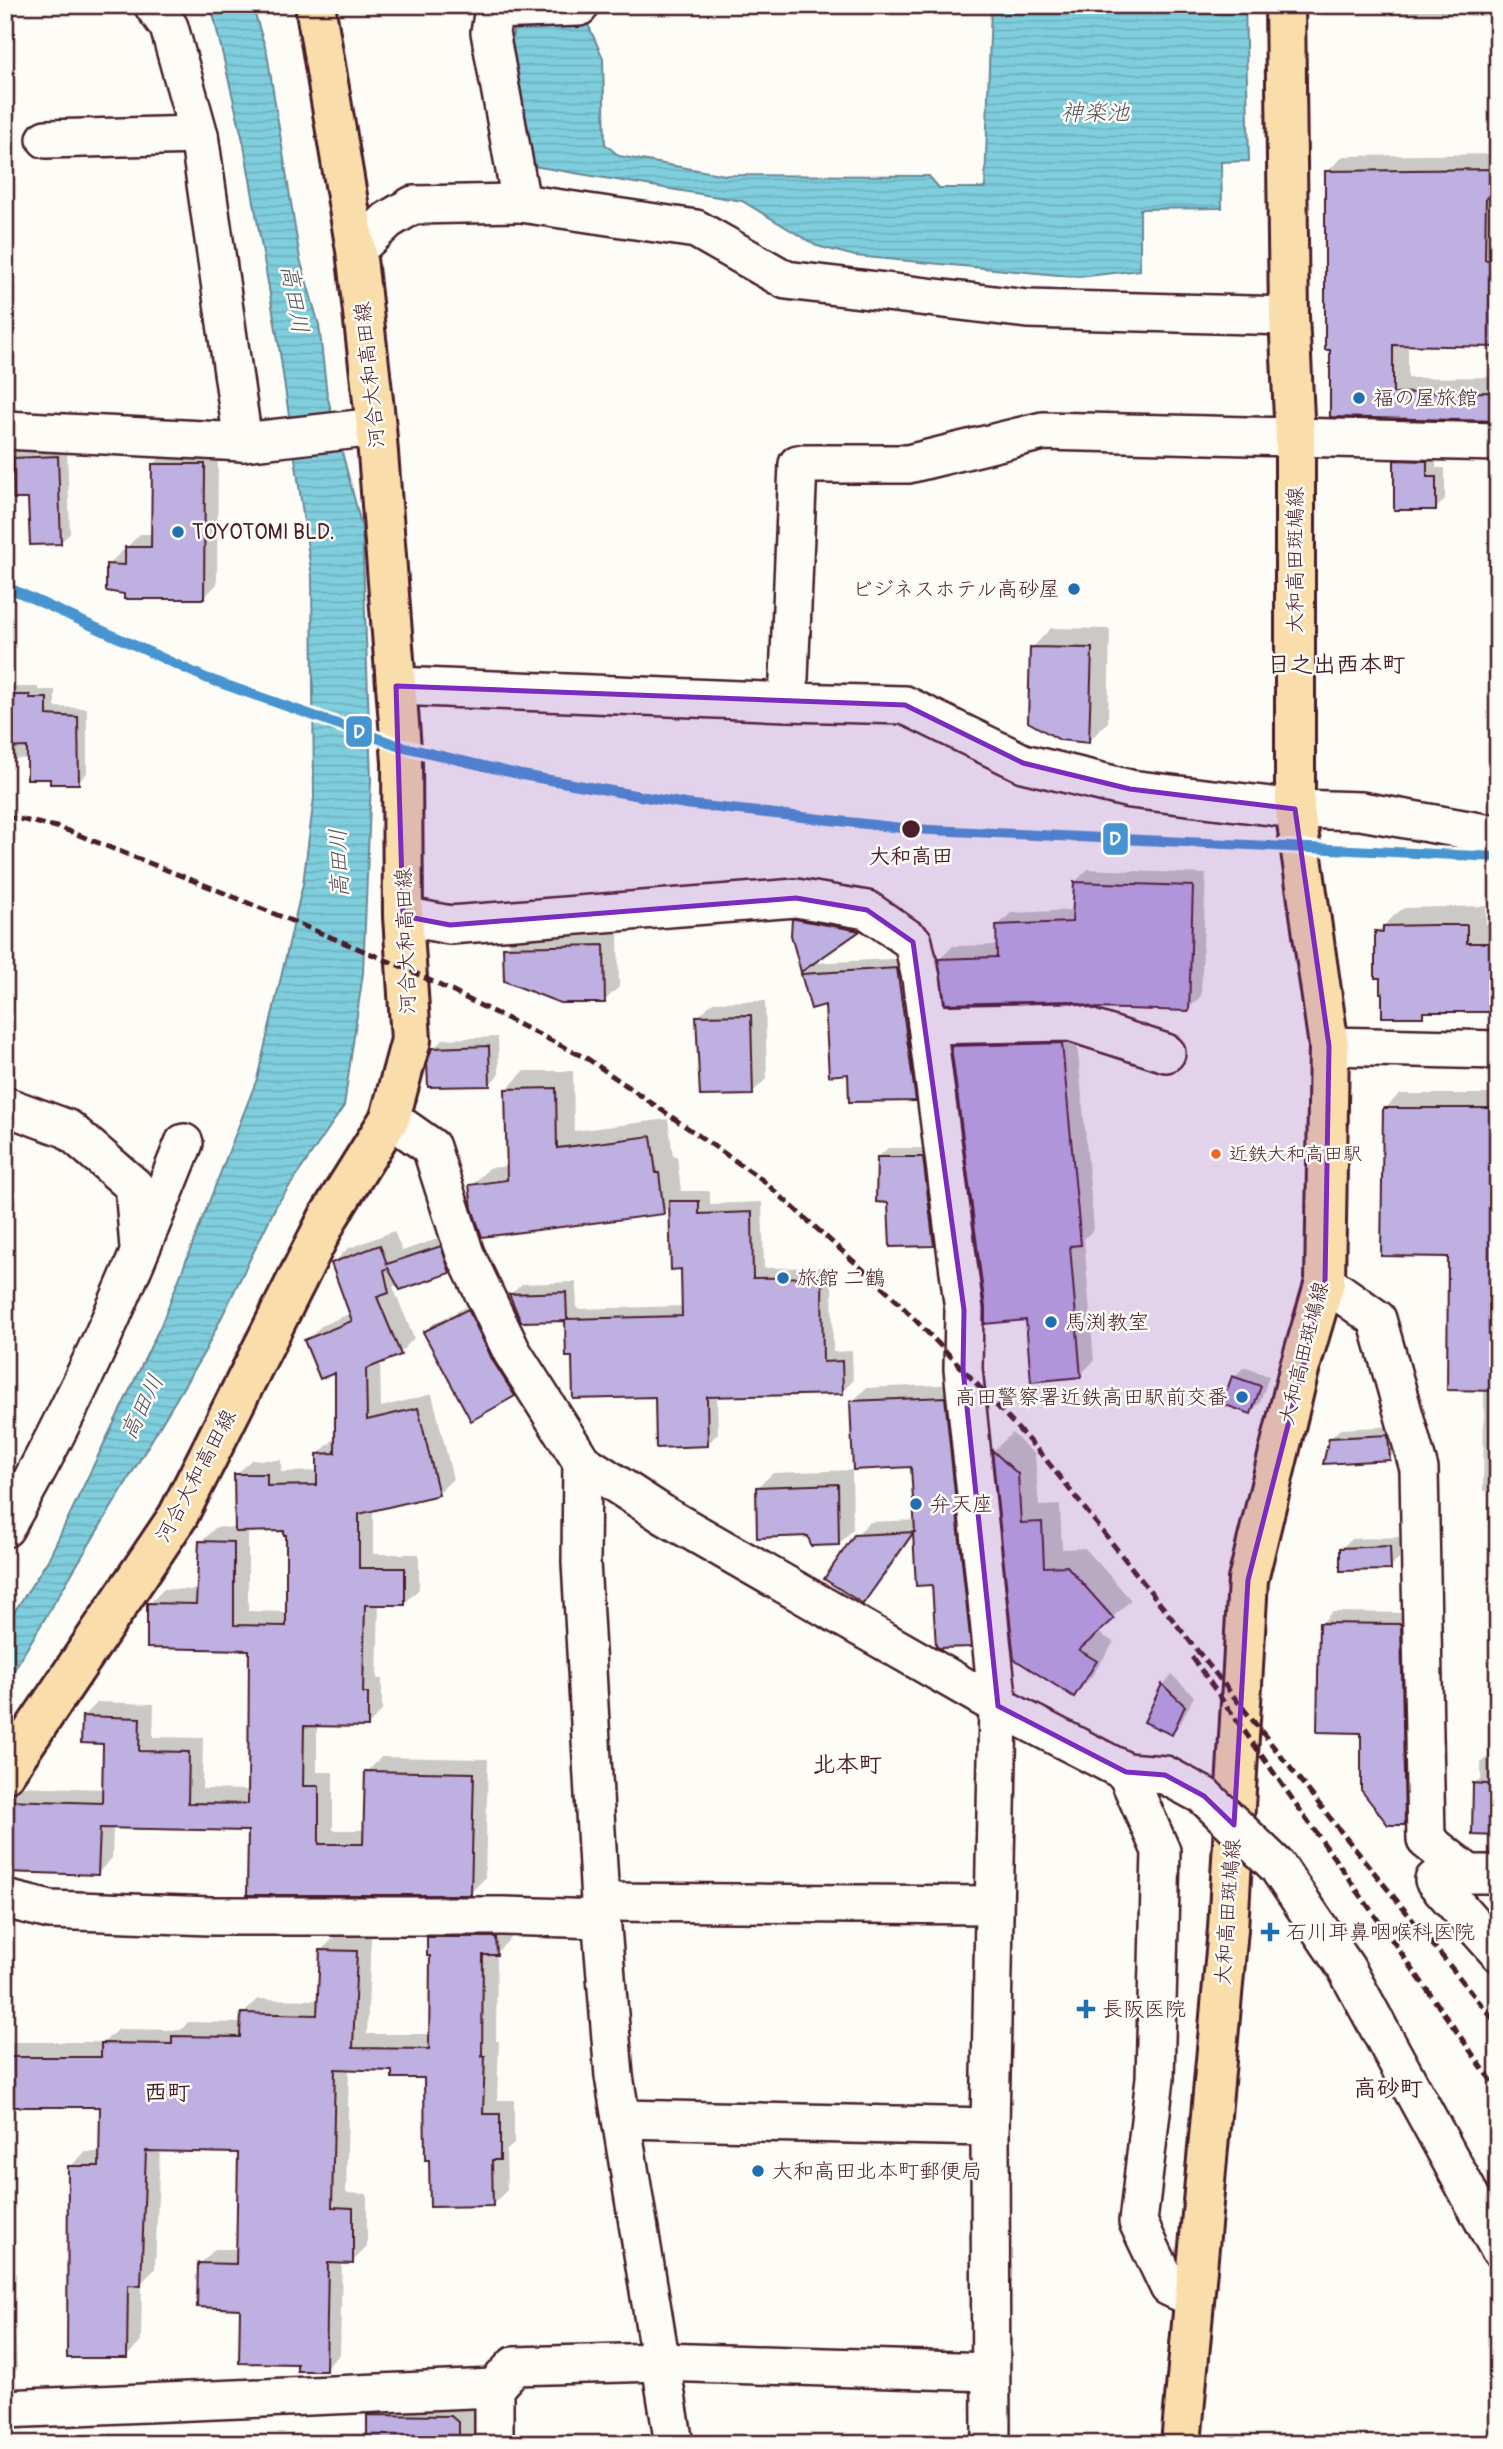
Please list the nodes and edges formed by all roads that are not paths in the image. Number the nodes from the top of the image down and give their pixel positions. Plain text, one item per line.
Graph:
1 (153, 5) edge
2 (315, 5) edge
3 (1284, 5) edge
4 (579, 7) dead end
5 (199, 135) junction
6 (46, 139) dead end
7 (520, 203) junction
8 (356, 250) junction
9 (1289, 316) junction
10 (370, 428) junction
11 (5, 430) edge
12 (1295, 438) junction
13 (259, 441) junction
14 (1498, 442) edge
15 (396, 686) junction
16 (788, 702) junction
17 (1295, 809) junction
18 (1498, 833) edge
19 (403, 916) junction
20 (927, 1025) junction
21 (1329, 1046) junction
22 (1498, 1050) edge
23 (1166, 1053) dead end
24 (5, 1106) edge
25 (390, 1118) junction
26 (184, 1143) dead end
27 (139, 1256) junction
28 (1325, 1282) junction
29 (582, 1462) junction
30 (5, 1528) edge
31 (998, 1706) junction
32 (1126, 1772) junction
33 (5, 1773) edge
34 (1484, 1874) edge
35 (5, 1899) edge
36 (993, 1905) junction
37 (600, 1911) junction
38 (1498, 1952) edge
39 (621, 2119) junction
40 (990, 2127) junction
41 (1498, 2247) edge
42 (1193, 2298) junction
43 (660, 2362) junction
44 (990, 2372) junction
45 (494, 2388) junction
46 (5, 2409) edge
47 (494, 2444) edge
48 (674, 2444) edge
49 (990, 2444) edge
50 (1181, 2444) edge

1 - 5 street
2 - 8 main road, 河合大和高田線
3 - 9 main road, 大和高田斑鳩線
4 - 7 street
5 - 6 street
5 - 13 street
7 - 8 street
7 - 9 street
8 - 10 main road, 河合大和高田線
9 - 12 main road, 大和高田斑鳩線
10 - 13 street
10 - 15 main road, 河合大和高田線
11 - 13 street
12 - 14 street
12 - 16 street
12 - 17 main road, 大和高田斑鳩線
15 - 16 street
15 - 19 main road, 河合大和高田線
16 - 17 street
17 - 18 street
17 - 21 main road, 大和高田斑鳩線
19 - 20 street
19 - 25 main road, 河合大和高田線
20 - 23 street
20 - 31 street
21 - 22 street
21 - 28 main road, 大和高田斑鳩線
24 - 27 street
25 - 29 street
25 - 33 main road, 河合大和高田線
26 - 27 street
27 - 30 street
28 - 34 street
28 - 42 main road, 大和高田斑鳩線
29 - 31 street
29 - 37 street
31 - 32 street
31 - 36 street
32 - 41 street, bridge
32 - 42 street
34 - 38 street
35 - 37 street
36 - 37 street
36 - 40 street
37 - 39 street
39 - 40 street
39 - 43 street
40 - 44 street
42 - 50 main road, 大和高田斑鳩線
43 - 44 street
43 - 45 street
43 - 48 street
44 - 49 street
45 - 46 street
45 - 47 street

